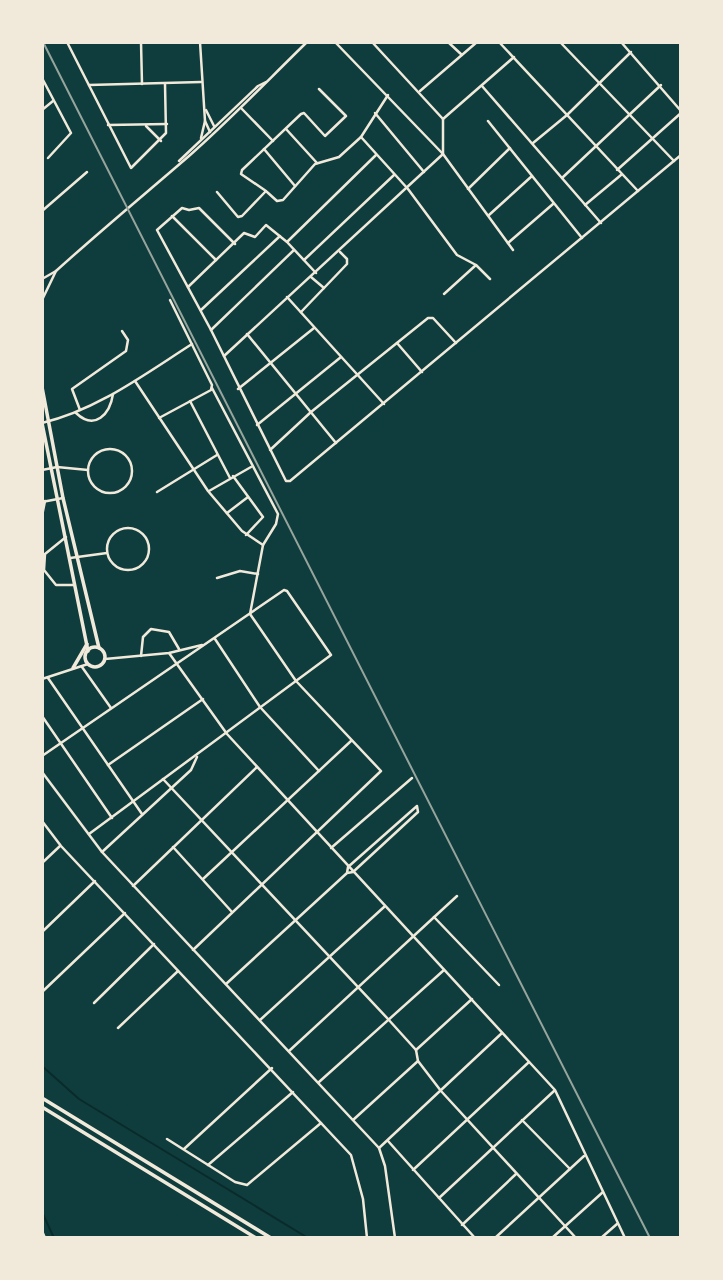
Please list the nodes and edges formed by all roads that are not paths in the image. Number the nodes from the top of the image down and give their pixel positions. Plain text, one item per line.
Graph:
1 (67, 42) edge
2 (141, 42) edge
3 (200, 42) edge
4 (307, 42) edge
5 (335, 42) edge
6 (372, 42) edge
7 (449, 42) edge
8 (477, 42) edge
9 (499, 42) edge
10 (560, 42) edge
11 (621, 42) edge
12 (631, 52) junction
13 (462, 55) junction
14 (514, 57) junction
15 (42, 78) edge
16 (201, 82) junction
17 (142, 84) junction
18 (165, 84) junction
19 (88, 85) junction
20 (600, 85) junction
21 (661, 85) junction
22 (482, 86) junction
23 (319, 89) dead end
24 (420, 91) junction
25 (388, 95) junction
26 (54, 101) junction
27 (239, 106) junction
28 (204, 108) junction
29 (42, 110) edge
30 (681, 112) edge
31 (374, 113) junction
32 (568, 115) junction
33 (629, 115) junction
34 (210, 116) junction
35 (443, 118) junction
36 (221, 120) junction
37 (205, 121) junction
38 (488, 121) dead end
39 (145, 124) junction
40 (167, 124) junction
41 (108, 125) junction
42 (215, 128) junction
43 (286, 128) junction
44 (42, 131) edge
45 (211, 133) junction
46 (42, 137) edge
47 (361, 137) junction
48 (201, 138) junction
49 (161, 141) junction
50 (273, 141) junction
51 (653, 141) junction
52 (533, 143) junction
53 (510, 148) junction
54 (595, 148) junction
55 (264, 149) junction
56 (443, 154) junction
57 (376, 155) junction
58 (681, 155) edge
59 (48, 158) dead end
60 (674, 160) junction
61 (178, 162) junction
62 (317, 163) junction
63 (617, 170) junction
64 (87, 172) dead end
65 (425, 173) junction
66 (621, 174) junction
67 (394, 175) junction
68 (531, 176) junction
69 (561, 179) junction
70 (295, 186) junction
71 (408, 189) junction
72 (468, 189) junction
73 (266, 191) junction
74 (217, 192) dead end
75 (639, 192) junction
76 (554, 203) junction
77 (585, 205) junction
78 (42, 211) edge
79 (489, 215) junction
80 (172, 216) junction
81 (601, 223) junction
82 (280, 236) junction
83 (582, 238) junction
84 (287, 242) junction
85 (508, 243) junction
86 (235, 244) junction
87 (295, 250) junction
88 (513, 250) dead end
89 (340, 252) junction
90 (216, 260) junction
91 (304, 260) junction
92 (476, 265) junction
93 (56, 271) junction
94 (316, 272) junction
95 (311, 277) junction
96 (42, 279) edge
97 (490, 279) dead end
98 (188, 287) junction
99 (324, 288) junction
100 (444, 294) dead end
101 (288, 298) junction
102 (42, 300) edge
103 (170, 300) dead end
104 (201, 310) junction
105 (301, 312) junction
106 (314, 328) junction
107 (211, 330) junction
108 (122, 331) dead end
109 (247, 334) junction
110 (397, 343) junction
111 (456, 343) junction
112 (192, 344) junction
113 (224, 356) junction
114 (342, 357) junction
115 (271, 363) junction
116 (422, 372) junction
117 (359, 375) junction
118 (135, 381) junction
119 (42, 387) edge
120 (212, 388) junction
121 (238, 389) junction
122 (113, 394) junction
123 (295, 394) junction
124 (190, 401) junction
125 (384, 404) junction
126 (80, 410) junction
127 (311, 412) junction
128 (75, 413) junction
129 (159, 418) junction
130 (49, 421) junction
131 (42, 423) edge
132 (257, 425) junction
133 (336, 443) junction
134 (270, 450) junction
135 (217, 455) junction
136 (251, 467) junction
137 (54, 468) junction
138 (42, 470) edge
139 (88, 470) junction
140 (194, 470) junction
141 (231, 477) junction
142 (208, 491) junction
143 (157, 492) dead end
144 (248, 497) junction
145 (61, 499) junction
146 (44, 502) edge
147 (227, 513) junction
148 (42, 516) edge
149 (246, 535) junction
150 (66, 537) junction
151 (263, 545) junction
152 (107, 553) junction
153 (77, 556) junction
154 (70, 558) junction
155 (259, 574) junction
156 (217, 578) dead end
157 (76, 585) junction
158 (250, 614) junction
159 (215, 638) junction
160 (88, 643) junction
161 (205, 645) junction
162 (99, 648) junction
163 (88, 651) junction
164 (179, 651) junction
165 (169, 653) junction
166 (141, 656) junction
167 (105, 659) junction
168 (88, 664) junction
169 (177, 664) junction
170 (82, 667) junction
171 (73, 668) junction
172 (48, 678) junction
173 (42, 679) edge
174 (296, 681) junction
175 (202, 699) junction
176 (111, 708) junction
177 (260, 708) junction
178 (42, 716) edge
179 (82, 727) junction
180 (227, 734) junction
181 (352, 740) junction
182 (61, 743) junction
183 (42, 756) edge
184 (197, 757) junction
185 (108, 765) junction
186 (257, 767) junction
187 (319, 771) junction
188 (42, 772) edge
189 (412, 778) dead end
190 (163, 779) junction
191 (171, 789) junction
192 (287, 800) junction
193 (134, 803) junction
194 (142, 814) junction
195 (112, 818) junction
196 (42, 821) edge
197 (201, 821) junction
198 (317, 833) junction
199 (89, 834) junction
200 (61, 846) junction
201 (173, 847) junction
202 (331, 848) junction
203 (102, 852) junction
204 (231, 853) junction
205 (43, 862) edge
206 (348, 867) junction
207 (353, 872) junction
208 (347, 873) junction
209 (202, 879) junction
210 (96, 881) junction
211 (133, 886) junction
212 (261, 886) junction
213 (457, 896) dead end
214 (385, 906) junction
215 (232, 912) junction
216 (125, 914) junction
217 (434, 916) junction
218 (295, 920) junction
219 (42, 932) edge
220 (413, 937) junction
221 (154, 944) junction
222 (193, 950) junction
223 (329, 958) junction
224 (444, 970) junction
225 (178, 971) junction
226 (226, 984) junction
227 (499, 985) dead end
228 (358, 988) junction
229 (42, 992) edge
230 (472, 999) junction
231 (94, 1003) dead end
232 (388, 1019) junction
233 (260, 1020) junction
234 (118, 1028) dead end
235 (502, 1033) junction
236 (415, 1050) junction
237 (289, 1051) junction
238 (418, 1061) junction
239 (529, 1062) junction
240 (272, 1068) junction
241 (318, 1083) junction
242 (555, 1090) junction
243 (441, 1091) junction
244 (293, 1092) junction
245 (42, 1098) edge
246 (42, 1107) edge
247 (354, 1120) junction
248 (467, 1120) junction
249 (522, 1120) junction
250 (321, 1123) junction
251 (167, 1139) dead end
252 (388, 1141) junction
253 (379, 1148) junction
254 (493, 1148) junction
255 (184, 1150) junction
256 (584, 1156) junction
257 (208, 1165) junction
258 (570, 1169) junction
259 (413, 1170) junction
260 (517, 1174) junction
261 (603, 1192) junction
262 (439, 1198) junction
263 (540, 1198) junction
264 (617, 1224) junction
265 (462, 1225) junction
266 (565, 1225) junction
267 (42, 1231) edge
268 (45, 1238) edge
269 (256, 1238) edge
270 (271, 1238) edge
271 (367, 1238) edge
272 (395, 1238) edge
273 (475, 1238) edge
274 (495, 1238) edge
275 (552, 1238) edge
276 (576, 1238) edge
277 (601, 1238) edge
278 (625, 1238) edge

1 - 19 street
2 - 17 street
3 - 16 street
4 - 27 street
5 - 25 street
6 - 24 street
7 - 13 street
8 - 13 street
9 - 14 street
10 - 20 street
11 - 12 street
12 - 20 street
12 - 21 street
13 - 24 street
14 - 22 street
14 - 32 street
15 - 26 street
16 - 18 street
16 - 28 street
17 - 18 street
17 - 19 street
18 - 40 street
19 - 41 street
20 - 32 street
20 - 33 street
21 - 30 street
21 - 33 street
22 - 35 street
22 - 52 street
23 - 43 street
24 - 35 street
25 - 31 street
25 - 56 street
26 - 29 street
26 - 59 street
27 - 36 street
27 - 42 street
27 - 50 street
28 - 34 street
28 - 37 street
30 - 51 street
31 - 47 street
31 - 65 street
32 - 52 street
32 - 54 street
33 - 51 street
33 - 54 street
34 - 36 street
34 - 42 street
35 - 56 street
36 - 42 street
37 - 45 street
37 - 48 street
38 - 53 street
39 - 40 street
39 - 41 street
39 - 49 street
40 - 49 street
41 - 49 street
42 - 45 street
43 - 50 street
43 - 62 street
44 - 46 street
45 - 48 street
45 - 61 street
47 - 57 street
47 - 62 street
48 - 61 street
50 - 55 street
51 - 60 street
51 - 63 street
52 - 69 street
53 - 68 street
53 - 72 street
54 - 63 street
54 - 69 street
55 - 70 street
55 - 73 street
56 - 65 street
56 - 72 street
57 - 67 street
57 - 84 street
58 - 60 street
60 - 75 street
61 - 93 street
62 - 70 street
63 - 66 street
64 - 78 street
65 - 71 street
66 - 75 street
66 - 77 street
67 - 71 street
67 - 91 street
68 - 76 street
68 - 79 street
69 - 77 street
70 - 73 street
71 - 89 street
71 - 92 street
72 - 79 street
73 - 74 street
75 - 81 street
76 - 83 street
76 - 85 street
77 - 81 street
79 - 85 street
80 - 86 street
80 - 90 street
80 - 98 street
81 - 83 street
82 - 84 street
82 - 86 street
82 - 104 street
83 - 111 street
84 - 87 street
85 - 88 street
86 - 90 street
87 - 91 street
87 - 107 street
89 - 94 street
89 - 99 street
90 - 98 street
91 - 94 street
92 - 97 street
92 - 100 street
93 - 96 street
93 - 102 street
94 - 95 street
95 - 99 street
95 - 101 street
98 - 104 street
99 - 105 street
101 - 105 street
101 - 109 street
103 - 112 street
104 - 107 street
105 - 106 street
106 - 114 street
106 - 115 street
107 - 113 street
108 - 126 street
109 - 113 street
109 - 115 street
110 - 111 street
110 - 116 street
110 - 117 street
111 - 116 street
112 - 118 street
112 - 120 street
113 - 121 street
114 - 117 street
114 - 123 street
115 - 121 street
115 - 123 street
116 - 125 street
117 - 125 street
117 - 127 street
118 - 122 street
118 - 129 street
119 - 130 main road
120 - 124 street
120 - 136 street
121 - 132 street
122 - 126 street
122 - 128 street
123 - 127 street
123 - 132 street
124 - 129 street
124 - 135 street
125 - 133 street
126 - 128 street
127 - 133 street
127 - 134 street
128 - 130 street
129 - 140 street
130 - 131 street
130 - 137 main road
131 - 137 main road
132 - 134 street
133 - 134 street
135 - 140 street
135 - 141 street
136 - 141 street
136 - 151 street
137 - 138 street
137 - 139 street
137 - 145 main road
139 - 139 street
140 - 142 street
140 - 143 street
141 - 142 street
141 - 144 street
142 - 147 street
144 - 147 street
144 - 149 street
145 - 146 street
145 - 150 main road
145 - 153 main road
146 - 148 street
147 - 149 street
149 - 151 street
150 - 154 main road
150 - 157 street
151 - 155 street
152 - 152 street
152 - 153 street
153 - 154 street
153 - 162 main road
154 - 157 main road
155 - 156 street
155 - 158 street
157 - 160 main road
158 - 159 street
158 - 174 street
158 - 174 street
159 - 161 street
159 - 177 street
160 - 163 main road
160 - 171 main road
161 - 164 street
161 - 169 street
162 - 163 main road
162 - 167 main road
163 - 168 main road
164 - 165 street
164 - 166 street
165 - 166 street
165 - 169 street
166 - 167 street
167 - 168 main road
168 - 170 street
169 - 175 street
169 - 176 street
170 - 171 street
170 - 176 street
171 - 172 street
172 - 173 street
172 - 179 street
174 - 177 street
174 - 181 street
175 - 180 street
175 - 185 street
176 - 179 street
177 - 180 street
177 - 187 street
178 - 182 street
179 - 182 street
179 - 185 street
180 - 184 street
180 - 186 street
181 - 187 street
181 - 198 street
182 - 183 street
182 - 195 street
184 - 190 street
184 - 191 street
185 - 193 street
186 - 192 street
186 - 197 street
187 - 192 street
188 - 199 street
189 - 202 street
190 - 191 street
190 - 193 street
191 - 194 street
191 - 197 street
192 - 198 street
192 - 204 street
193 - 194 street
193 - 195 street
194 - 203 street
195 - 199 street
196 - 200 street
197 - 201 street
197 - 204 street
198 - 202 street
198 - 212 street
199 - 203 street
200 - 205 street
200 - 210 street
201 - 209 street
201 - 211 street
202 - 206 street
203 - 211 street
204 - 209 street
204 - 212 street
206 - 207 street
206 - 207 street
206 - 208 street
207 - 208 street
207 - 214 street
208 - 218 street
209 - 215 street
210 - 216 street
210 - 219 street
211 - 222 street
212 - 215 street
212 - 218 street
213 - 217 street
214 - 220 street
214 - 223 street
215 - 222 street
216 - 221 street
216 - 229 street
217 - 220 street
217 - 227 street
218 - 223 street
218 - 226 street
220 - 224 street
220 - 228 street
221 - 225 street
221 - 231 street
222 - 226 street
223 - 228 street
223 - 233 street
224 - 230 street
224 - 232 street
225 - 234 street
225 - 240 street
226 - 233 street
228 - 232 street
228 - 237 street
230 - 235 street
230 - 236 street
232 - 236 street
232 - 241 street
233 - 237 street
235 - 239 street
235 - 243 street
236 - 238 street
237 - 241 street
238 - 243 street
238 - 247 street
239 - 242 street
239 - 248 street
240 - 244 street
240 - 255 street
241 - 247 street
242 - 249 street
242 - 256 street
243 - 248 street
243 - 252 street
244 - 250 street
244 - 257 street
245 - 270 main road
246 - 269 main road
247 - 253 street
248 - 254 street
248 - 259 street
249 - 254 street
249 - 258 street
250 - 257 street
250 - 271 street
251 - 255 street
252 - 253 street
252 - 259 street
253 - 272 street
254 - 260 street
254 - 262 street
255 - 257 street
256 - 258 street
256 - 261 street
258 - 263 street
259 - 262 street
260 - 263 street
260 - 265 street
261 - 264 street
261 - 266 street
262 - 265 street
263 - 266 street
263 - 274 street
264 - 277 street
264 - 278 street
265 - 273 street
266 - 275 street
266 - 276 street
267 - 268 street

